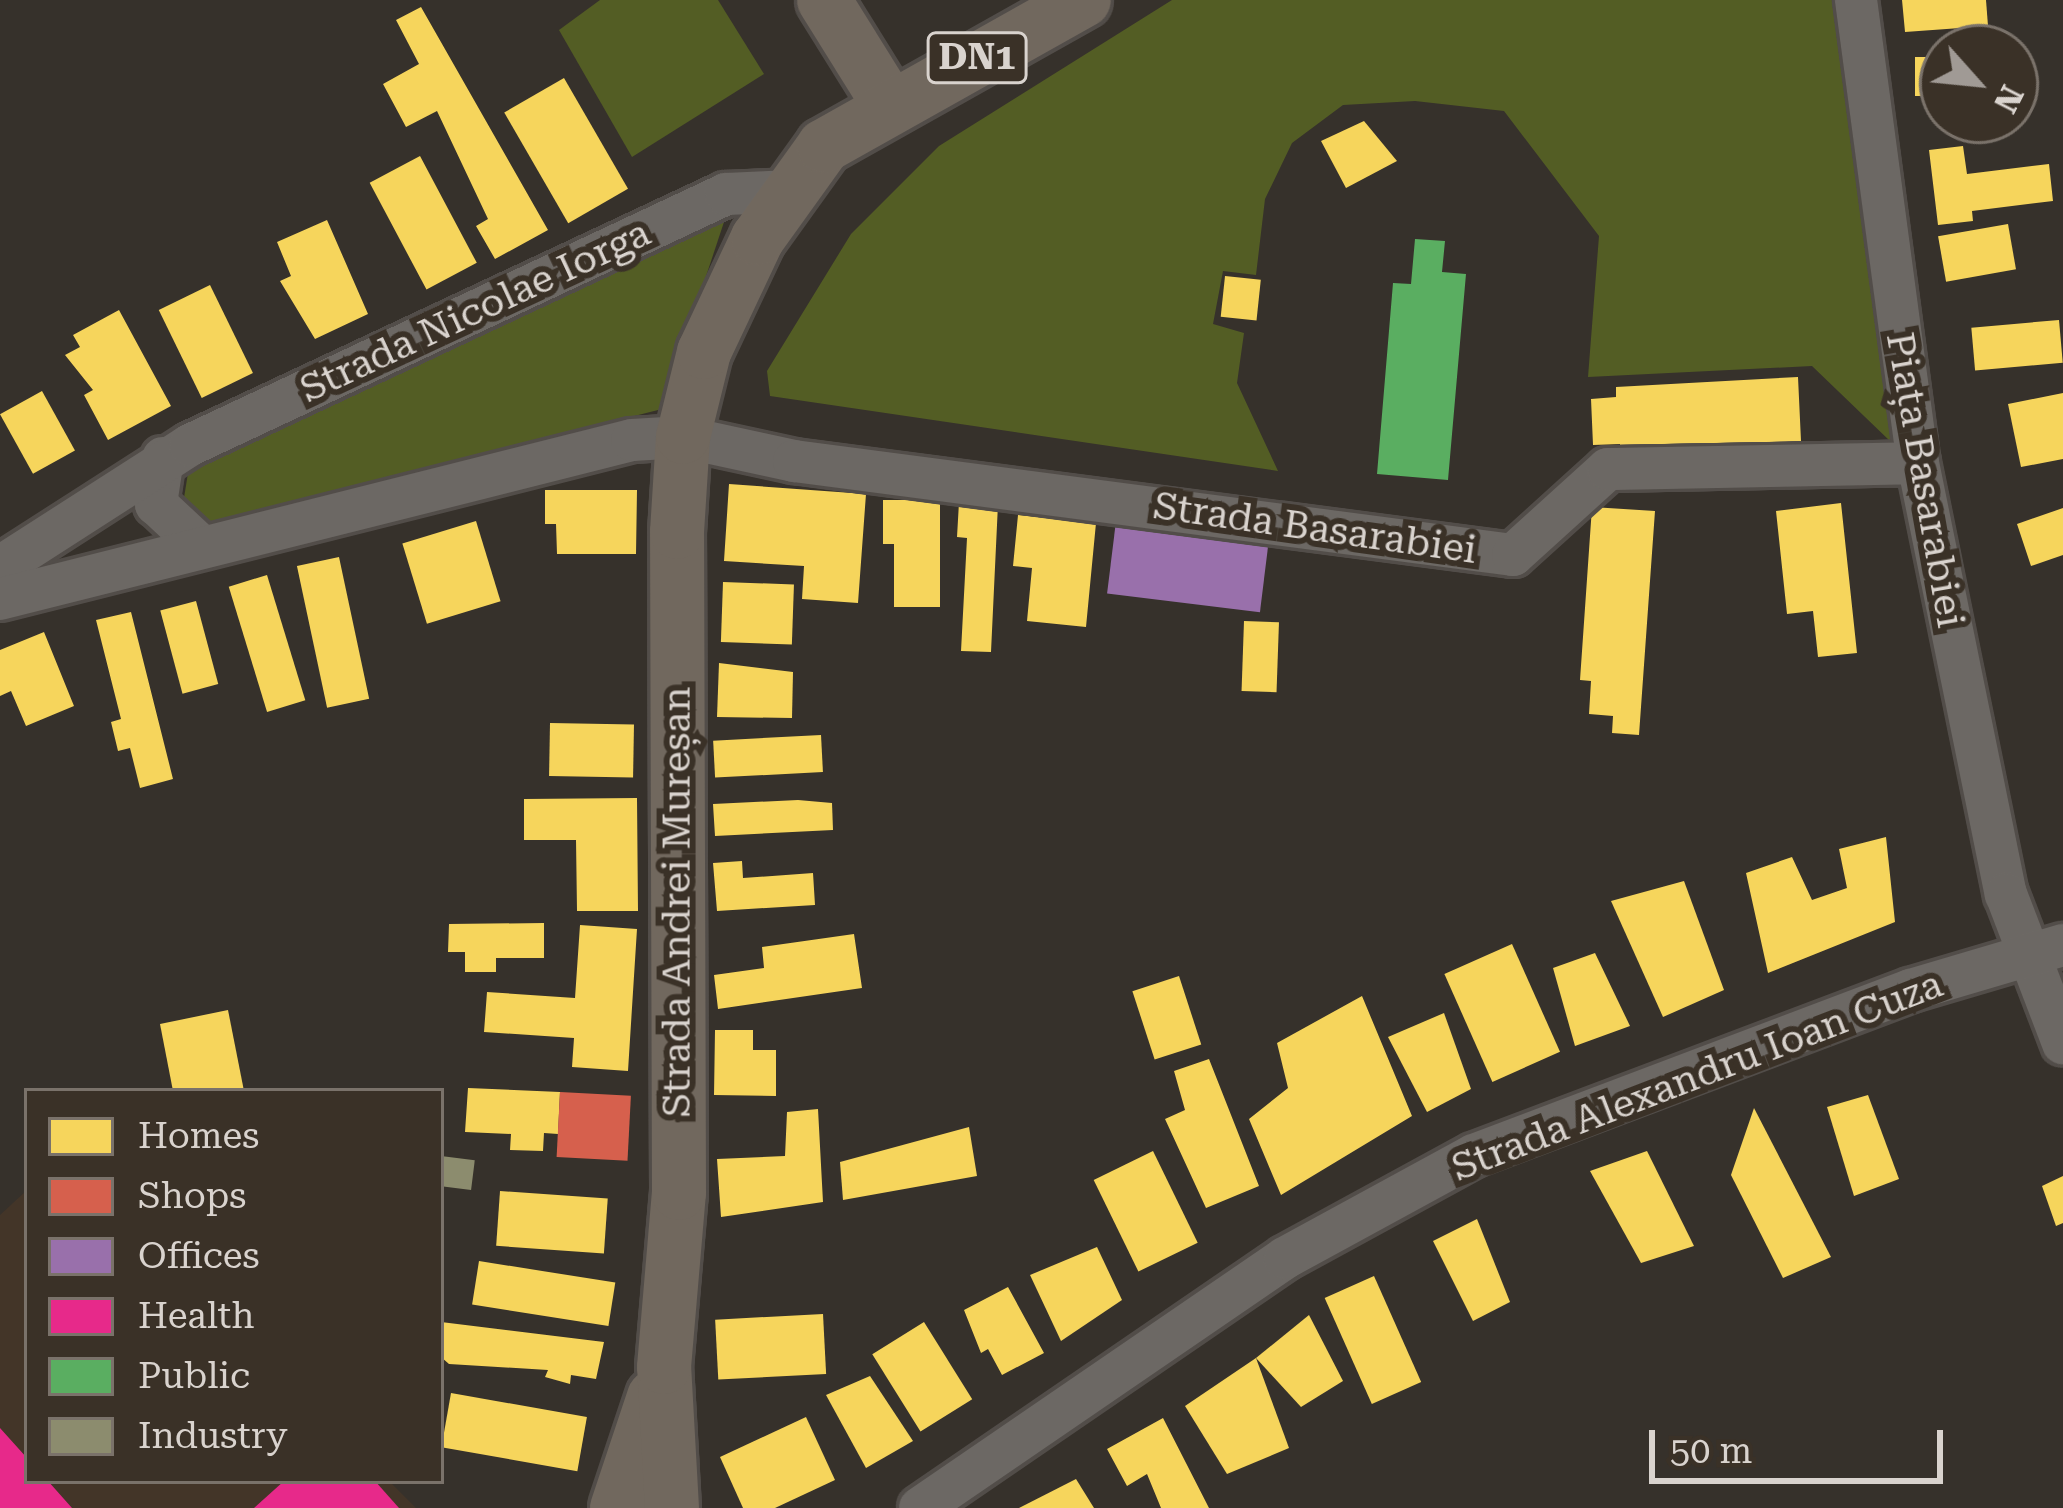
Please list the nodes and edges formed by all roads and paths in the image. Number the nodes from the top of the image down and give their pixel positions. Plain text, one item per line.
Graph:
1 (824, 0) edge
2 (1856, 0) edge
3 (1069, 4) edge
4 (890, 106) junction
5 (792, 191) junction
6 (683, 437) junction
7 (164, 458) junction
8 (1918, 463) junction
9 (202, 547) junction
10 (0, 567) edge
11 (0, 599) edge
12 (2043, 950) edge
13 (2063, 1043) edge
14 (664, 1367) junction
15 (616, 1508) edge
16 (672, 1508) edge
17 (920, 1508) edge

1 - 4 main road
2 - 8 street, Piața Basarabiei
3 - 4 main road, DN1
4 - 5 main road, DN1
5 - 6 main road, DN1
5 - 7 street, Strada Nicolae Iorga
6 - 8 street, Strada Basarabiei
6 - 9 street
6 - 14 main road, Strada Andrei Mureșan / DN1
7 - 9 street
7 - 10 street, Strada Nicolae Iorga
8 - 12 street, Piața Basarabiei
9 - 11 street
12 - 13 street, Piața Basarabiei
12 - 17 street, Strada Alexandru Ioan Cuza
14 - 15 main road, Strada Andrei Mureșan / DN1
14 - 16 main road, Strada Andrei Mureșan

